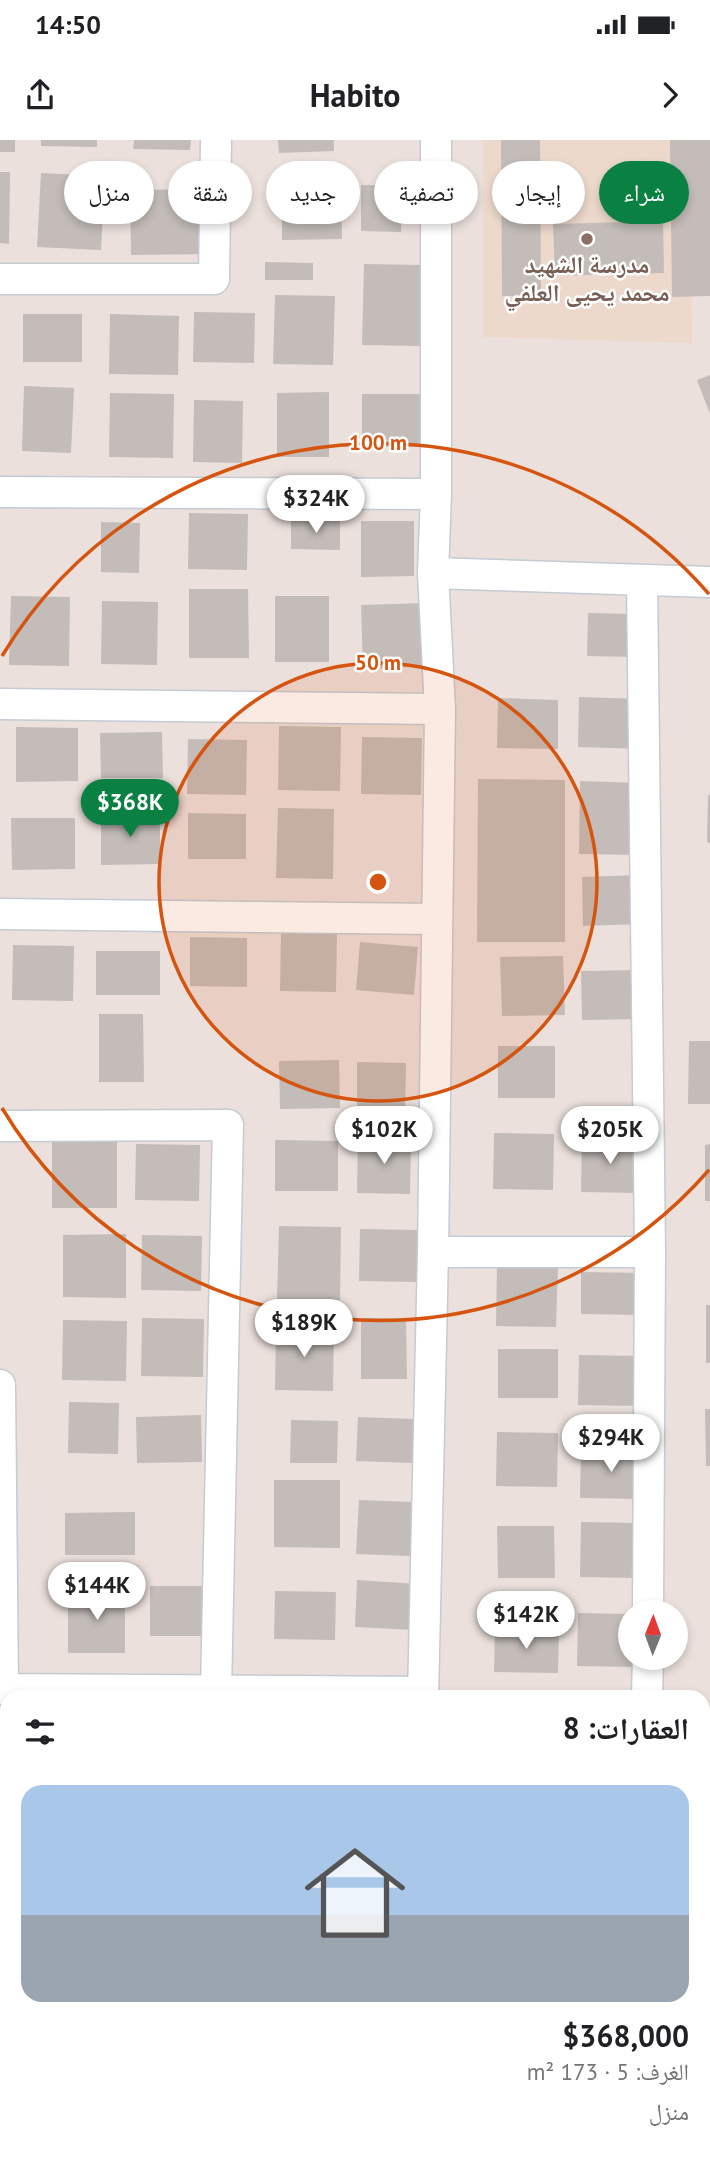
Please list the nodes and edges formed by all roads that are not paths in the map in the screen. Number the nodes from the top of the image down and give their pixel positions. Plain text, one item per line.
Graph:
1 (216, 140) edge
2 (436, 140) edge
3 (0, 279) edge
4 (0, 492) edge
5 (436, 494) junction
6 (433, 573) junction
7 (642, 580) junction
8 (710, 582) edge
9 (0, 704) edge
10 (440, 709) junction
11 (0, 914) edge
12 (437, 919) junction
13 (0, 1126) edge
14 (433, 1252) junction
15 (650, 1252) junction
16 (0, 1385) edge
17 (648, 1600) edge
18 (648, 1670) edge
19 (1, 1689) edge
20 (108, 1690) edge
21 (216, 1690) edge
22 (423, 1690) edge
23 (648, 1690) edge

1 - 3 street
2 - 5 street
4 - 5 street
5 - 6 street
6 - 7 street
6 - 10 street
7 - 8 street
7 - 15 street
9 - 10 street
10 - 12 street
11 - 12 street
12 - 14 street
13 - 21 street
14 - 15 street
14 - 22 street
15 - 17 street
16 - 19 street
18 - 23 street
19 - 20 street

